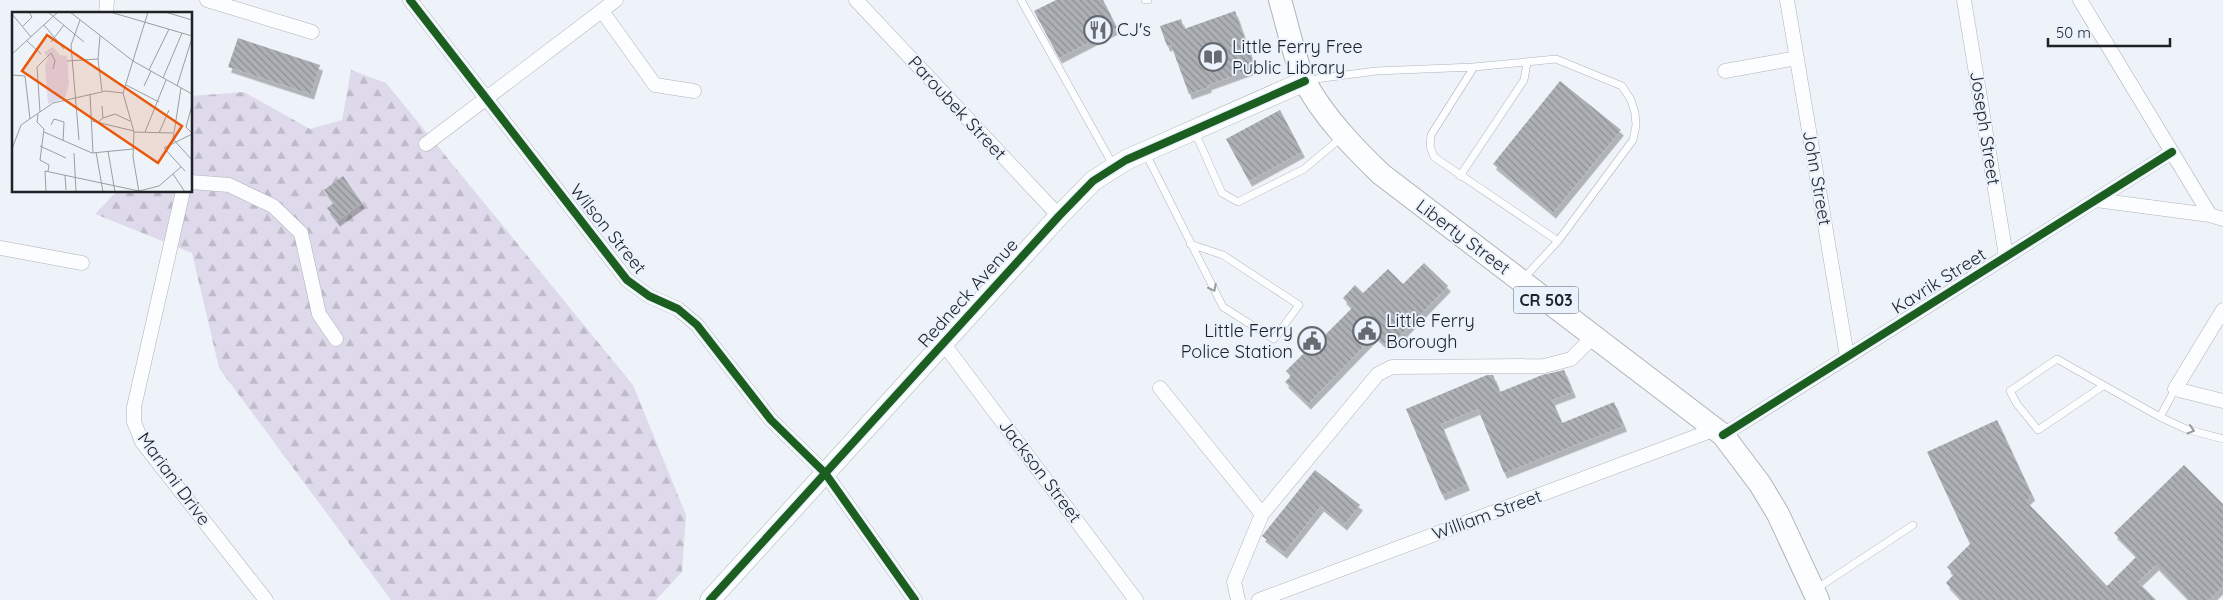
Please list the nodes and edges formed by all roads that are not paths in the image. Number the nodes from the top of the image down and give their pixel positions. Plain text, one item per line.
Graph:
1 (208, 0) edge
2 (410, 0) edge
3 (616, 0) edge
4 (856, 0) edge
5 (1021, 0) edge
6 (1280, 0) edge
7 (1787, 0) edge
8 (1964, 0) edge
9 (2080, 0) edge
10 (602, 11) junction
11 (312, 32) dead end
12 (1797, 58) junction
13 (1527, 63) junction
14 (1474, 67) junction
15 (1725, 71) dead end
16 (1305, 81) junction
17 (694, 91) dead end
18 (486, 99) junction
19 (1194, 130) junction
20 (1344, 136) junction
21 (426, 144) dead end
22 (1144, 152) junction
23 (2172, 152) junction
24 (1114, 168) junction
25 (1460, 176) junction
26 (192, 182) edge
27 (183, 192) edge
28 (2096, 200) junction
29 (1059, 216) junction
30 (2216, 217) edge
31 (1558, 241) junction
32 (1190, 244) junction
33 (0, 248) edge
34 (2006, 256) junction
35 (82, 262) dead end
36 (1521, 281) junction
37 (2223, 310) edge
38 (1594, 336) junction
39 (336, 339) dead end
40 (943, 343) junction
41 (1847, 356) junction
42 (2103, 386) junction
43 (1160, 388) dead end
44 (2175, 389) junction
45 (2223, 401) edge
46 (2160, 416) junction
47 (1720, 432) junction
48 (2223, 438) edge
49 (825, 473) junction
50 (1262, 514) junction
51 (1913, 525) dead end
52 (1816, 595) edge
53 (266, 600) edge
54 (710, 600) edge
55 (915, 600) edge
56 (1136, 600) edge
57 (1238, 600) edge
58 (1259, 600) edge

1 - 11 street
2 - 18 street, Wilson Street
3 - 10 street
4 - 29 street, Paroubek Street
5 - 24 lane
6 - 16 main road, Liberty Street / CR 503
7 - 12 street, John Street
8 - 34 street, Joseph Street
9 - 23 street
10 - 17 street
10 - 18 street
12 - 15 street
12 - 41 street, John Street
13 - 14 lane
13 - 25 lane
13 - 31 lane
14 - 16 lane
14 - 25 lane
16 - 19 street, Redneck Avenue
16 - 20 main road, Liberty Street / CR 503
18 - 21 street
18 - 49 street, Wilson Street
19 - 20 lane
19 - 22 street, Redneck Avenue
20 - 36 main road, Liberty Street / CR 503
22 - 24 street, Redneck Avenue
22 - 32 lane
23 - 28 street, Kavrik Street
23 - 30 street
24 - 29 street, Redneck Avenue
25 - 31 lane
26 - 39 street
27 - 53 street, Mariani Drive
28 - 30 street
28 - 34 street, Kavrik Street
29 - 40 street, Redneck Avenue
31 - 36 lane
32 -> 32 lane
33 - 35 street
34 - 41 street, Kavrik Street
36 - 38 main road, Liberty Street / CR 503
37 - 44 street
38 - 47 main road, Liberty Street / CR 503
38 - 50 street
40 - 49 street, Redneck Avenue
40 - 56 street, Jackson Street
41 - 47 street, Kavrik Street
42 - 42 lane
42 - 46 lane
43 - 50 street
44 - 45 street
44 - 46 lane
46 -> 48 lane
47 - 52 main road, Liberty Street / CR 503
47 - 58 street, William Street
49 - 54 street, Redneck Avenue
49 - 55 street, Wilson Street
50 - 57 street
51 - 52 lane

